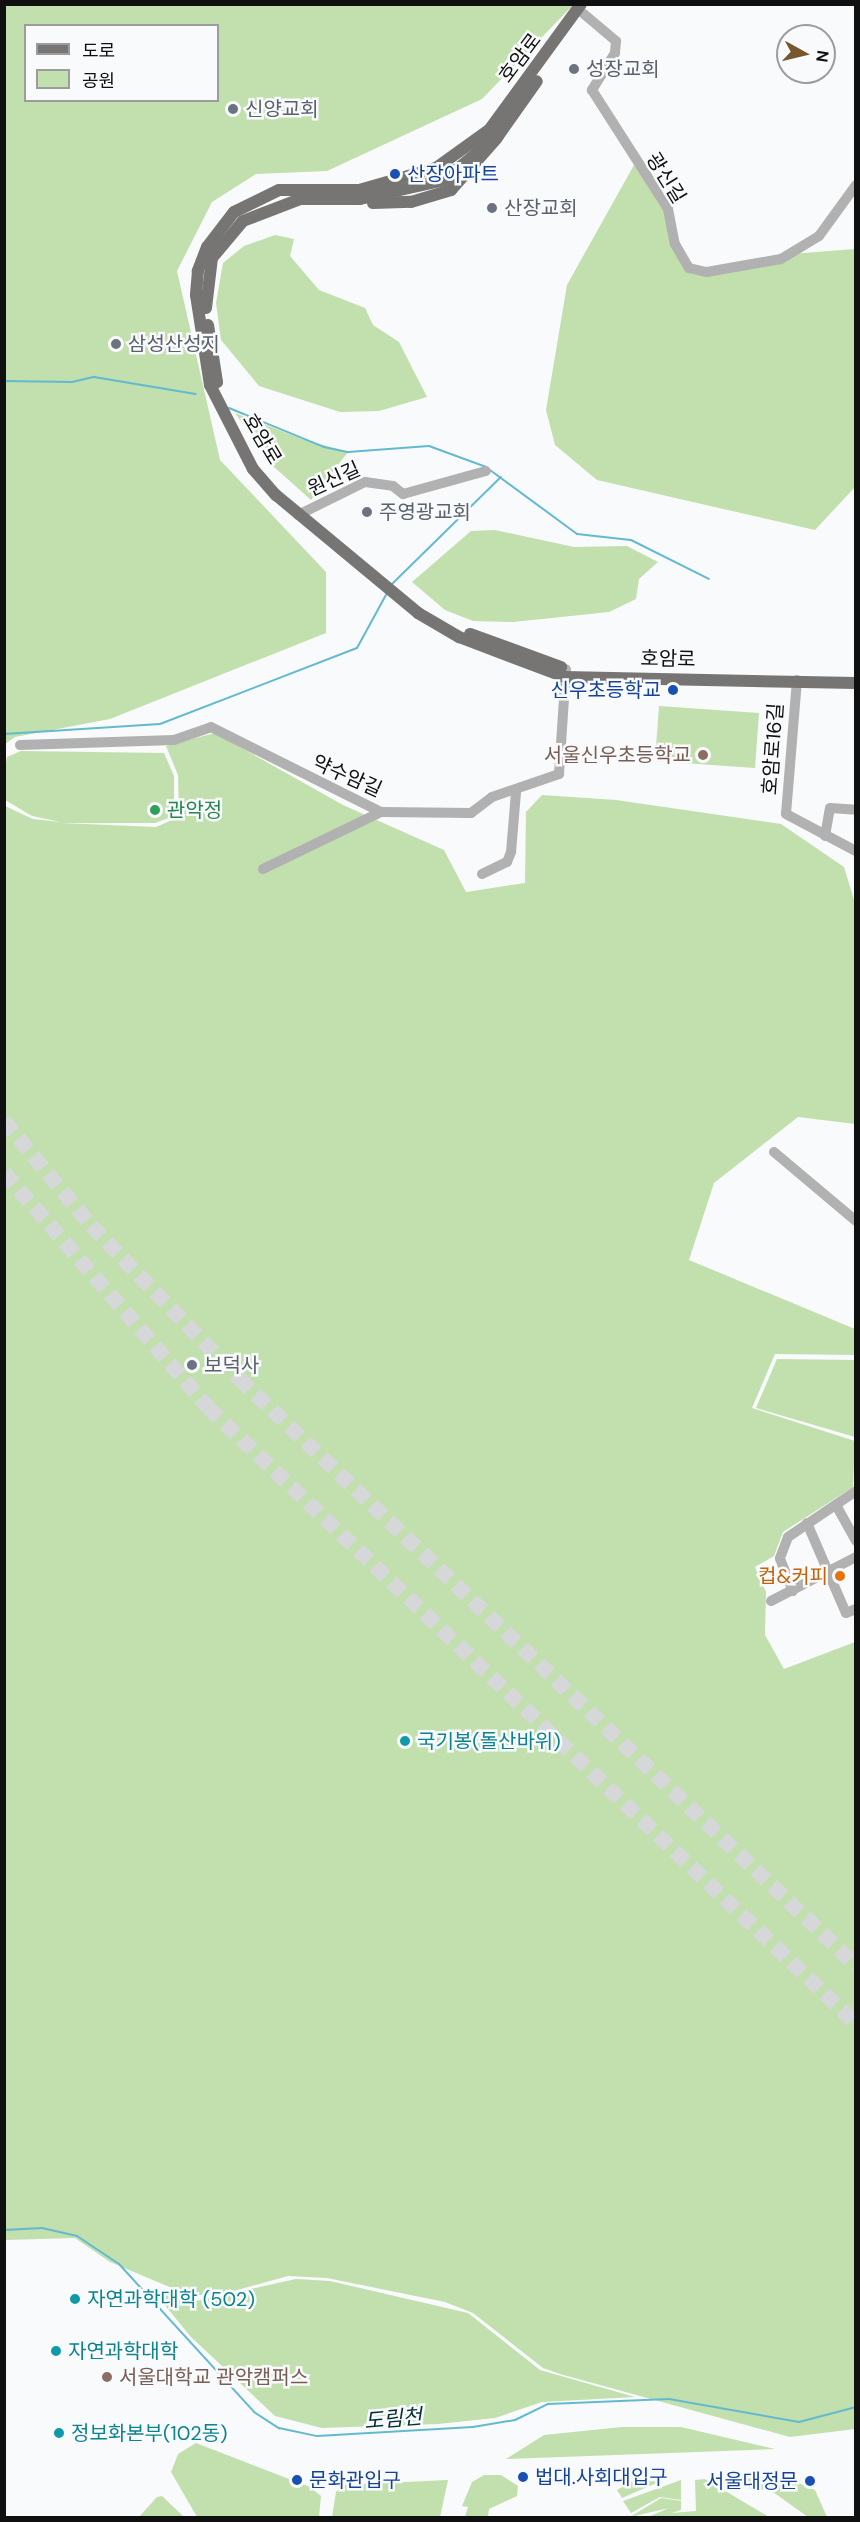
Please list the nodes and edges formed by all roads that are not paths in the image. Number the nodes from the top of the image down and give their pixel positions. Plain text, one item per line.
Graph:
1 (584, 8) edge
2 (436, 168) junction
3 (448, 185) junction
4 (855, 185) edge
5 (486, 471) dead end
6 (301, 514) junction
7 (566, 673) junction
8 (855, 677) edge
9 (796, 680) junction
10 (855, 683) edge
11 (20, 745) dead end
12 (516, 792) junction
13 (855, 810) edge
14 (381, 812) junction
15 (825, 836) junction
16 (855, 851) edge
17 (263, 869) dead end
18 (482, 874) dead end
19 (774, 1152) dead end
20 (855, 1221) edge
21 (855, 1491) edge
22 (855, 1499) edge
23 (837, 1508) junction
24 (808, 1525) junction
25 (855, 1541) edge
26 (855, 1557) edge
27 (830, 1572) junction
28 (795, 1590) junction
29 (771, 1601) dead end
30 (855, 1609) edge

1 - 2 main road, 호암로
1 - 3 main road
1 - 4 street, 광신길
2 - 3 main road
2 - 6 main road, 호암로
3 - 6 main road
5 - 6 street, 원신길
6 - 7 main road
6 - 7 main road, 호암로
7 - 8 main road
7 - 9 main road, 호암로
7 - 12 street, 약수암길
9 - 10 main road, 호암로
9 - 15 street, 호암로16길
11 - 14 street, 약수암길
12 - 14 street, 약수암길
12 - 18 street
13 - 15 street
14 - 17 street
15 - 16 street, 호암로16길
19 - 20 street
21 - 23 street
22 - 23 street
23 - 24 street
23 - 25 street
24 - 27 street
24 - 28 street
26 - 27 street
27 - 28 street
27 - 30 street
28 - 29 street

